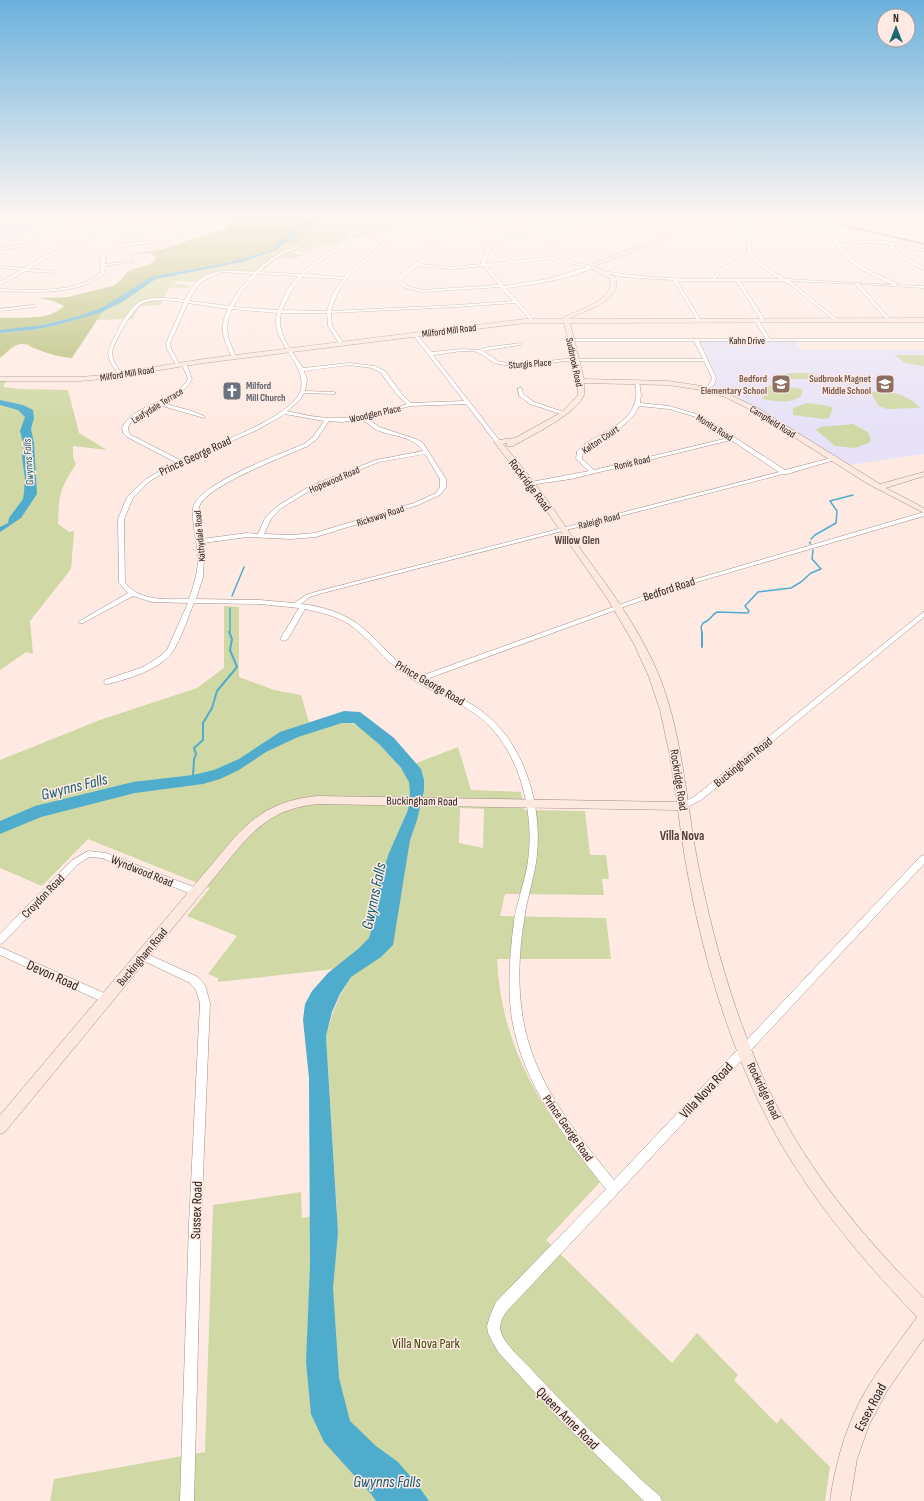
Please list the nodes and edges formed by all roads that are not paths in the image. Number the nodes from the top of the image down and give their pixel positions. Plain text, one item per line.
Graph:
1 (76, 285) edge
2 (196, 285) edge
3 (245, 285) edge
4 (294, 285) edge
5 (341, 285) edge
6 (403, 285) edge
7 (516, 285) edge
8 (613, 285) edge
9 (677, 285) edge
10 (740, 285) edge
11 (790, 285) edge
12 (858, 285) edge
13 (887, 285) edge
14 (901, 286) joint
15 (924, 286) edge
16 (502, 287) junction
17 (912, 287) junction
18 (0, 290) edge
19 (924, 292) edge
20 (186, 302) junction
21 (515, 302) junction
22 (34, 306) dead end
23 (231, 308) junction
24 (0, 310) edge
25 (280, 313) junction
26 (329, 313) junction
27 (566, 320) junction
28 (699, 320) junction
29 (756, 320) junction
30 (763, 320) junction
31 (835, 320) junction
32 (888, 320) junction
33 (924, 320) edge
34 (532, 321) junction
35 (415, 334) junction
36 (570, 340) junction
37 (696, 340) junction
38 (769, 340) junction
39 (924, 340) edge
40 (342, 344) junction
41 (520, 344) dead end
42 (290, 350) junction
43 (479, 351) junction
44 (430, 354) junction
45 (234, 357) junction
46 (575, 360) junction
47 (705, 360) junction
48 (181, 364) junction
49 (301, 370) junction
50 (121, 375) junction
51 (0, 379) edge
52 (581, 381) junction
53 (637, 381) junction
54 (520, 389) dead end
55 (706, 389) junction
56 (303, 392) junction
57 (334, 393) dead end
58 (467, 402) junction
59 (159, 404) junction
60 (637, 404) junction
61 (410, 405) junction
62 (284, 412) junction
63 (564, 413) junction
64 (202, 417) dead end
65 (364, 418) junction
66 (327, 420) junction
67 (733, 438) junction
68 (500, 446) junction
69 (426, 452) junction
70 (835, 460) junction
71 (180, 462) junction
72 (593, 472) junction
73 (785, 473) junction
74 (924, 474) edge
75 (531, 484) junction
76 (880, 487) junction
77 (924, 513) edge
78 (563, 530) junction
79 (260, 536) junction
80 (200, 541) junction
81 (132, 594) junction
82 (192, 601) junction
83 (299, 606) junction
84 (617, 606) junction
85 (924, 614) edge
86 (81, 622) dead end
87 (284, 640) dead end
88 (419, 679) junction
89 (108, 682) dead end
90 (530, 802) junction
91 (683, 806) junction
92 (88, 854) joint
93 (924, 858) edge
94 (196, 892) junction
95 (0, 940) edge
96 (0, 951) edge
97 (143, 956) junction
98 (107, 999) junction
99 (744, 1049) junction
100 (0, 1127) edge
101 (614, 1189) junction
102 (924, 1311) edge
103 (924, 1323) edge
104 (494, 1325) joint
105 (187, 1501) edge
106 (655, 1501) edge
107 (840, 1501) edge

1 - 18 street
2 - 20 street, Leafydale Terrace
3 - 23 street
4 - 25 street
5 - 26 street
6 - 16 street
7 - 16 street
8 - 27 street
9 - 28 street
10 - 30 street
11 - 31 street
12 - 32 street
13 - 14 street
14 - 17 street
15 - 17 street
16 - 21 street
17 - 19 street
20 - 23 street
20 - 48 street, Leafydale Terrace
20 - 50 street
21 - 26 street
21 - 34 street
22 - 24 street
23 - 25 street
23 - 45 street
25 - 26 street
25 - 42 street
26 - 40 street
27 - 28 street, Milford Mill Road
27 - 34 street, Milford Mill Road
27 - 36 street, Sudbrook Road
28 - 29 street, Milford Mill Road
29 - 30 street, Milford Mill Road
29 - 38 street
30 - 31 street, Milford Mill Road
31 - 32 street, Milford Mill Road
32 - 33 street, Milford Mill Road
34 - 35 street, Milford Mill Road
35 - 40 street, Milford Mill Road
35 - 44 street, Rockridge Road
36 - 37 street, Kahn Drive
36 - 46 street, Sudbrook Road
37 - 38 street, Kahn Drive
37 - 47 street
38 - 39 street, Kahn Drive
40 - 42 street, Milford Mill Road
41 - 43 street
42 - 45 street, Milford Mill Road
42 - 49 street
43 - 44 street
43 - 46 street, Sturgis Place
44 - 58 street, Rockridge Road
45 - 48 street, Milford Mill Road
46 - 47 street, Sturgis Place
46 - 52 street, Sudbrook Road
47 - 55 street
48 - 50 street, Milford Mill Road
48 - 59 street, Leafydale Terrace
49 - 56 street
49 - 61 street
50 - 51 street, Milford Mill Road
52 - 53 street, Campfield Road
52 - 63 street, Sudbrook Road
53 - 55 street, Campfield Road
53 - 60 street
54 - 63 street
55 - 70 street, Campfield Road
56 - 57 street
56 - 62 street, Prince George Road
58 - 61 street, Woodglen Place
58 - 68 street, Rockridge Road
59 - 64 street
59 - 71 street, Leafydale Terrace
60 - 67 street, Monita Road
60 - 72 street, Kalton Court
61 - 65 street, Woodglen Place
62 - 66 street, Woodglen Place
62 - 71 street, Prince George Road
63 - 68 street, Sudbrook Road
65 - 66 street, Woodglen Place
65 - 69 street, Ricksway Road
66 - 80 street, Kathydale Road
67 - 72 street, Ronis Road
67 - 73 street, Monita Road
68 - 75 street, Rockridge Road
69 - 79 street, Hopewood Road
69 - 79 street, Ricksway Road
70 - 73 street, Raleigh Road
70 - 76 street, Campfield Road
71 - 81 street, Prince George Road
72 - 75 street, Ronis Road
73 - 78 street, Raleigh Road
74 - 76 street
75 - 78 street, Rockridge Road
76 - 77 street, Campfield Road
77 - 84 street, Bedford Road
78 - 83 street, Raleigh Road
78 - 84 street, Rockridge Road
79 - 80 street, Ricksway Road
80 - 82 street, Kathydale Road
81 - 82 street, Prince George Road
81 - 86 street
82 - 83 street, Prince George Road
82 - 89 street, Kathydale Road
83 - 87 street
83 - 88 street, Prince George Road
84 - 88 street, Bedford Road
84 - 91 street, Rockridge Road
85 - 91 street, Buckingham Road
88 - 90 street, Prince George Road
90 - 91 street, Buckingham Road
90 - 94 street, Buckingham Road
90 - 101 street, Prince George Road
91 - 99 street, Rockridge Road
92 - 94 street, Wyndwood Road
92 - 95 street, Croydon Road
93 - 99 street, Villa Nova Road
94 - 97 street, Buckingham Road
96 - 98 street, Devon Road
97 - 98 street, Buckingham Road
97 - 105 street, Sussex Road
98 - 100 street, Buckingham Road
99 - 101 street, Villa Nova Road
99 - 102 street, Rockridge Road
101 - 104 street, Villa Nova Road
103 - 107 street, Essex Road
104 - 106 street, Queen Anne Road

